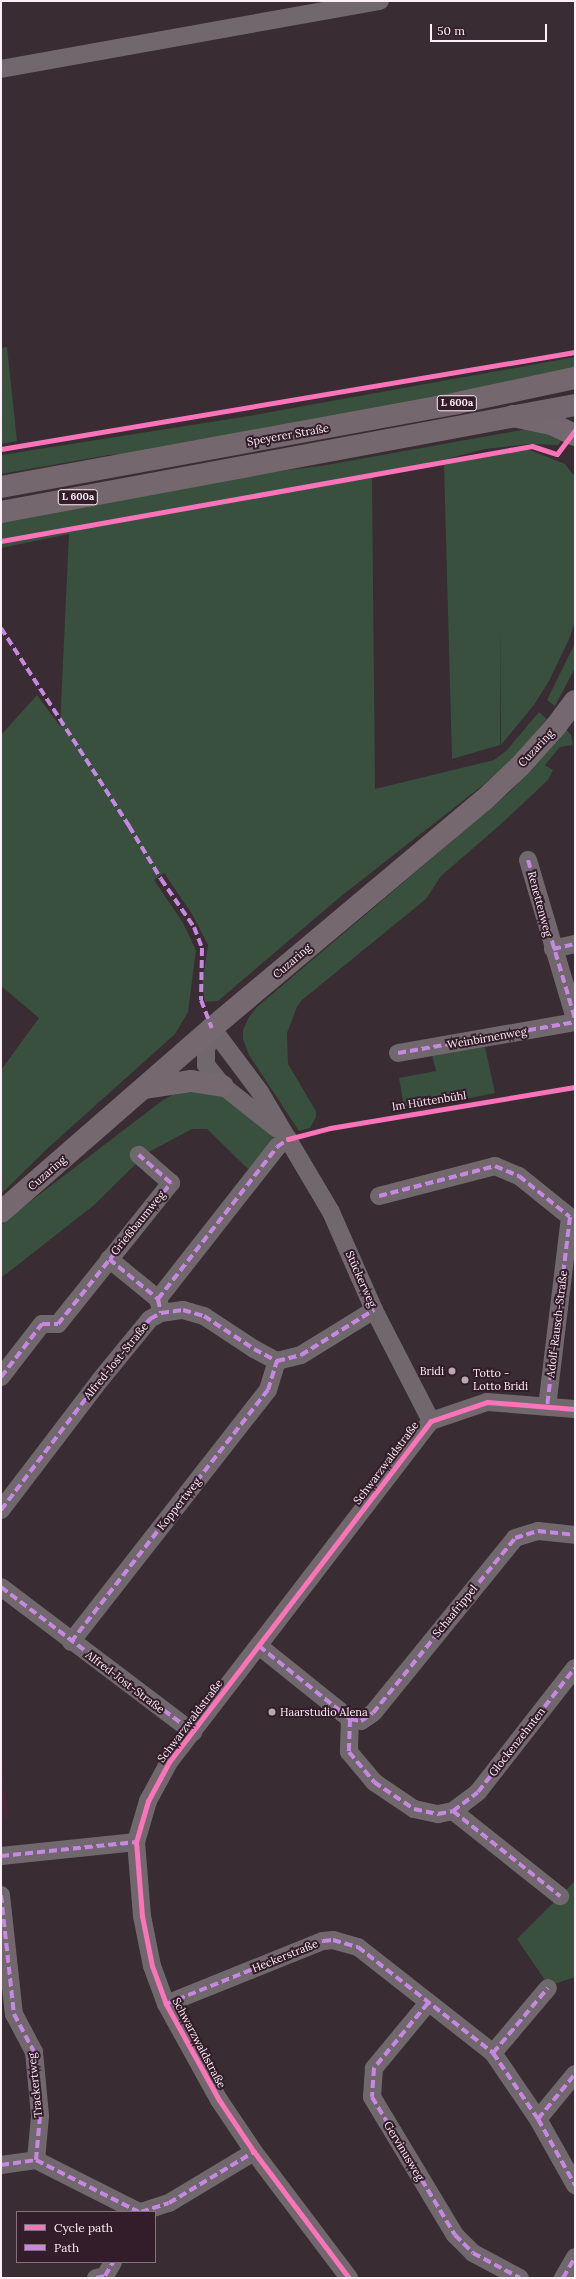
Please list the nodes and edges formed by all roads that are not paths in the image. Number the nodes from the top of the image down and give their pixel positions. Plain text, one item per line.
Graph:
1 (380, 1) edge
2 (1, 69) edge
3 (575, 378) edge
4 (575, 405) edge
5 (512, 416) junction
6 (575, 435) edge
7 (1, 487) edge
8 (1, 512) edge
9 (575, 701) edge
10 (528, 860) dead end
11 (575, 944) edge
12 (552, 948) junction
13 (575, 1019) edge
14 (575, 1022) edge
15 (212, 1028) junction
16 (398, 1053) dead end
17 (223, 1086) junction
18 (145, 1088) junction
19 (288, 1139) junction
20 (139, 1155) dead end
21 (379, 1196) dead end
22 (1, 1212) edge
23 (572, 1214) edge
24 (109, 1259) junction
25 (160, 1306) junction
26 (374, 1310) junction
27 (277, 1361) junction
28 (1, 1377) edge
29 (547, 1407) junction
30 (575, 1409) edge
31 (431, 1421) junction
32 (1, 1510) edge
33 (575, 1535) edge
34 (1, 1587) edge
35 (71, 1642) junction
36 (259, 1646) junction
37 (575, 1668) edge
38 (350, 1719) junction
39 (193, 1732) junction
40 (453, 1811) junction
41 (136, 1842) junction
42 (1, 1856) edge
43 (1, 1895) edge
44 (560, 1896) dead end
45 (548, 1988) dead end
46 (428, 2003) junction
47 (166, 2004) junction
48 (493, 2053) junction
49 (575, 2074) edge
50 (538, 2119) junction
51 (254, 2152) junction
52 (36, 2160) junction
53 (1, 2165) edge
54 (575, 2185) edge
55 (138, 2211) edge
56 (143, 2211) edge
57 (575, 2256) edge
58 (348, 2278) edge
59 (520, 2278) edge
60 (563, 2278) edge

1 - 2 street
3 - 7 main road, Speyerer Straße / L 600a
4 - 5 main road, Speyerer Straße / L 600a
5 - 6 main road
5 - 8 main road, Speyerer Straße / L 600a
9 - 15 main road, Cuzaring
10 - 12 street, Renettenweg
11 - 12 street, Renettenweg
12 - 13 street, Renettenweg
14 - 16 street, Weinbirnenweg
15 - 17 street, Stückerweg
15 - 18 main road, Cuzaring
15 - 19 street, Stückerweg
17 - 18 main road
17 - 19 street, Stückerweg
18 - 22 main road, Cuzaring
19 - 25 street, Alfred-Jost-Straße
19 - 26 street, Stückerweg
20 - 24 street, Grießbaumweg
21 - 23 street, Adolf-Rausch-Straße
23 - 29 street, Adolf-Rausch-Straße
24 - 25 street, Grießbaumweg
24 - 28 street, Grießbaumweg
25 - 27 street, Alfred-Jost-Straße
25 - 32 street, Alfred-Jost-Straße
26 - 27 street
26 - 31 street, Stückerweg
27 - 35 street, Koppertweg
29 - 30 street, Schwarzwaldstraße
29 - 31 street, Schwarzwaldstraße
31 - 36 street, Schwarzwaldstraße
33 - 38 street, Schaafrippel
34 - 35 street, Alfred-Jost-Straße
35 - 39 street, Alfred-Jost-Straße
36 - 38 street
36 - 39 street, Schwarzwaldstraße
37 - 40 street, Glockenzehnten
38 - 40 street
39 - 41 street, Schwarzwaldstraße
40 - 44 street
41 - 42 street
41 - 47 street, Schwarzwaldstraße
43 - 52 street, Trackertweg
45 - 48 street
46 - 47 street, Heckerstraße
46 - 48 street, Heckerstraße
46 - 59 street, Gervinusweg
47 - 51 street, Schwarzwaldstraße
48 - 50 street, Heckerstraße
49 - 50 street
50 - 54 street, Heckerstraße
51 - 56 street
51 - 58 street, Schwarzwaldstraße
52 - 53 street
52 - 55 street
57 - 60 street

